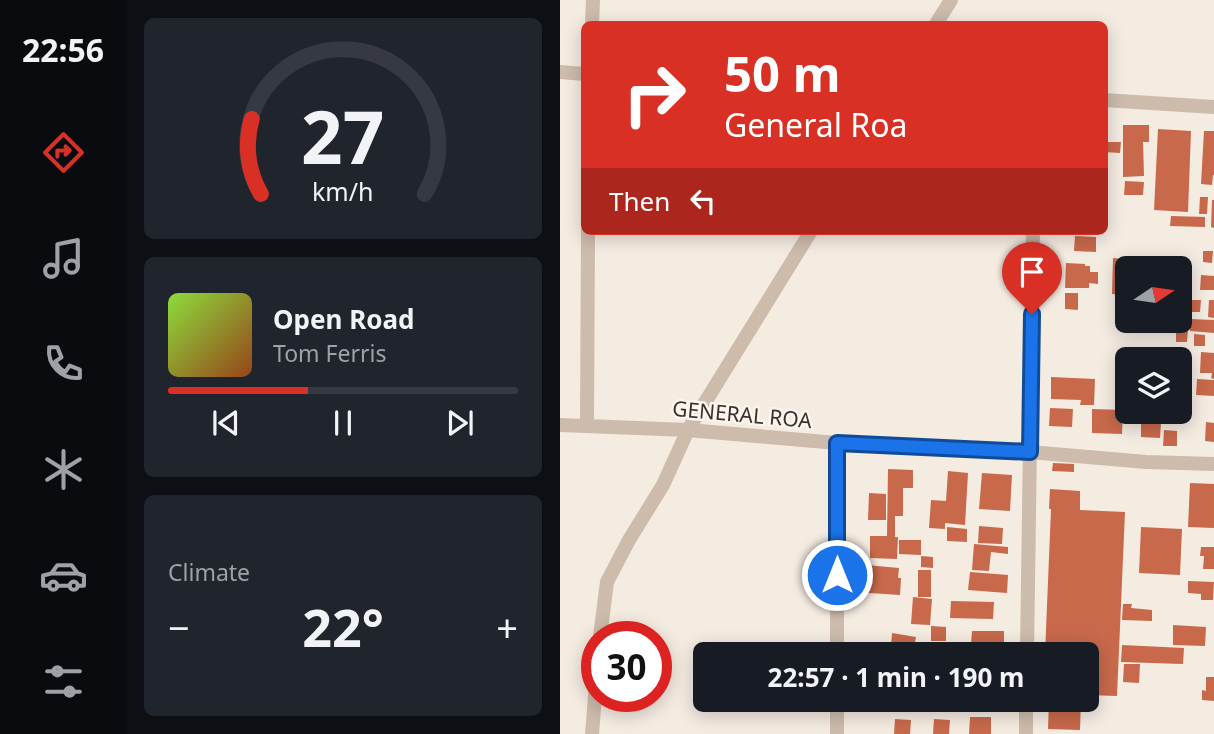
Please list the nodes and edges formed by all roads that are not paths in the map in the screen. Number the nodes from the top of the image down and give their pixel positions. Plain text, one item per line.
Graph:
1 (593, 0) edge
2 (951, 0) edge
3 (592, 21) edge
4 (938, 21) edge
5 (560, 72) edge
6 (581, 74) edge
7 (1108, 100) edge
8 (1214, 107) edge
9 (588, 235) edge
10 (808, 235) edge
11 (1032, 235) edge
12 (560, 425) edge
13 (587, 426) junction
14 (688, 430) junction
15 (837, 443) junction
16 (1030, 452) junction
17 (1214, 464) edge
18 (602, 621) edge
19 (837, 642) edge
20 (1027, 642) edge
21 (594, 712) edge
22 (837, 712) edge
23 (1026, 712) edge
24 (592, 734) edge
25 (837, 734) edge
26 (1026, 734) edge

1 - 3 street
2 - 4 street
5 - 6 street
7 - 8 street
9 - 13 street
10 - 14 street
11 - 16 street
12 - 13 street, GENERAL ROA
13 - 14 street, GENERAL ROA
14 - 15 street, GENERAL ROA
14 - 18 street
15 - 16 street, GENERAL ROA
15 - 19 street
16 - 17 street, GENERAL ROA
16 - 20 street
21 - 24 street
22 - 25 street
23 - 26 street

